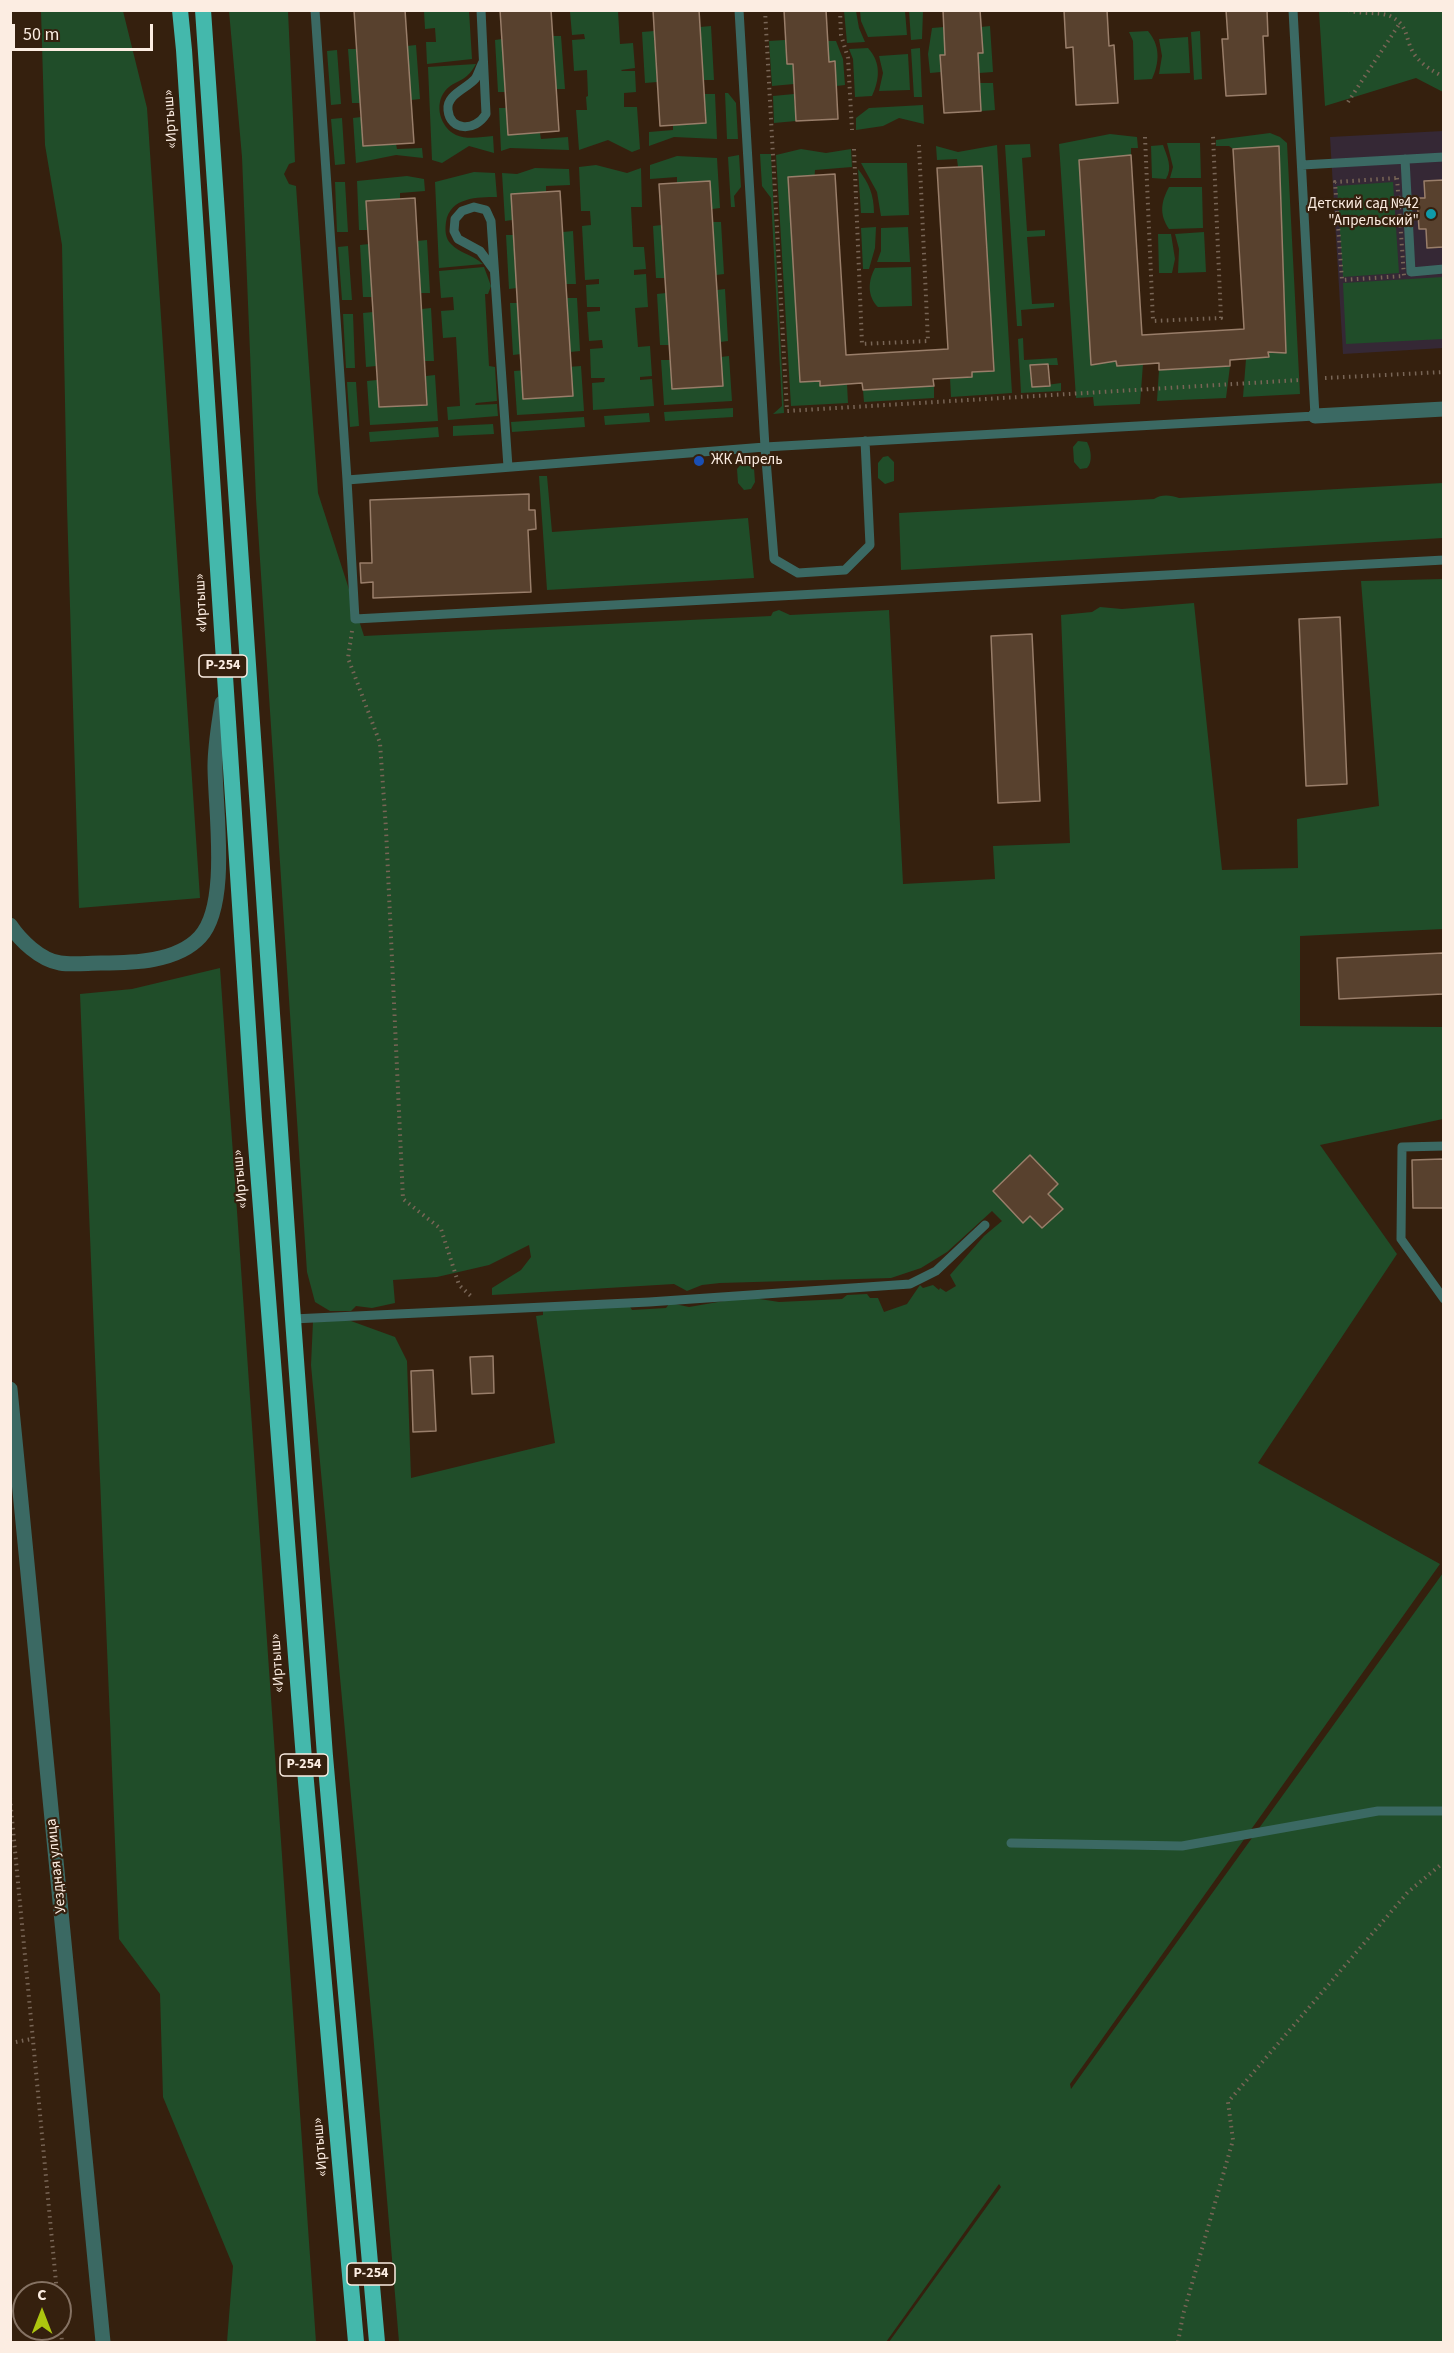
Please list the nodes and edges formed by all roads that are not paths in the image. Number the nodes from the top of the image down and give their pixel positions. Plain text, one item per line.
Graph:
1 (180, 10) edge
2 (203, 10) edge
3 (315, 10) edge
4 (481, 10) edge
5 (740, 10) edge
6 (1293, 10) edge
7 (483, 62) junction
8 (1443, 157) edge
9 (1405, 159) junction
10 (1302, 165) junction
11 (1443, 269) edge
12 (494, 270) junction
13 (1443, 409) edge
14 (1315, 416) junction
15 (865, 441) junction
16 (765, 447) junction
17 (508, 467) junction
18 (346, 480) junction
19 (1443, 560) edge
20 (224, 685) junction
21 (10, 925) edge
22 (1443, 1146) edge
23 (985, 1225) dead end
24 (1443, 1299) edge
25 (293, 1320) junction
26 (10, 1389) edge
27 (1443, 1811) edge
28 (1011, 1843) dead end
29 (103, 2343) edge
30 (356, 2343) edge
31 (377, 2343) edge

1 - 20 highway, «Иртыш» / Р-254
2 - 25 highway, Р-254
3 - 18 lane
4 - 7 lane
5 - 16 lane
6 - 10 lane
7 - 7 lane
8 - 9 lane
9 - 10 lane
9 - 11 lane
10 - 14 lane
12 - 12 lane
12 - 17 lane
13 - 14 street
14 - 15 lane
15 - 16 lane
15 - 16 lane
16 - 17 lane
17 - 18 lane
18 - 19 lane
20 - 21 street
20 - 30 highway, «Иртыш» / Р-254
22 - 24 lane
23 - 25 lane
25 - 31 highway, Р-254
26 - 29 street, Уездная улица
27 - 28 lane

